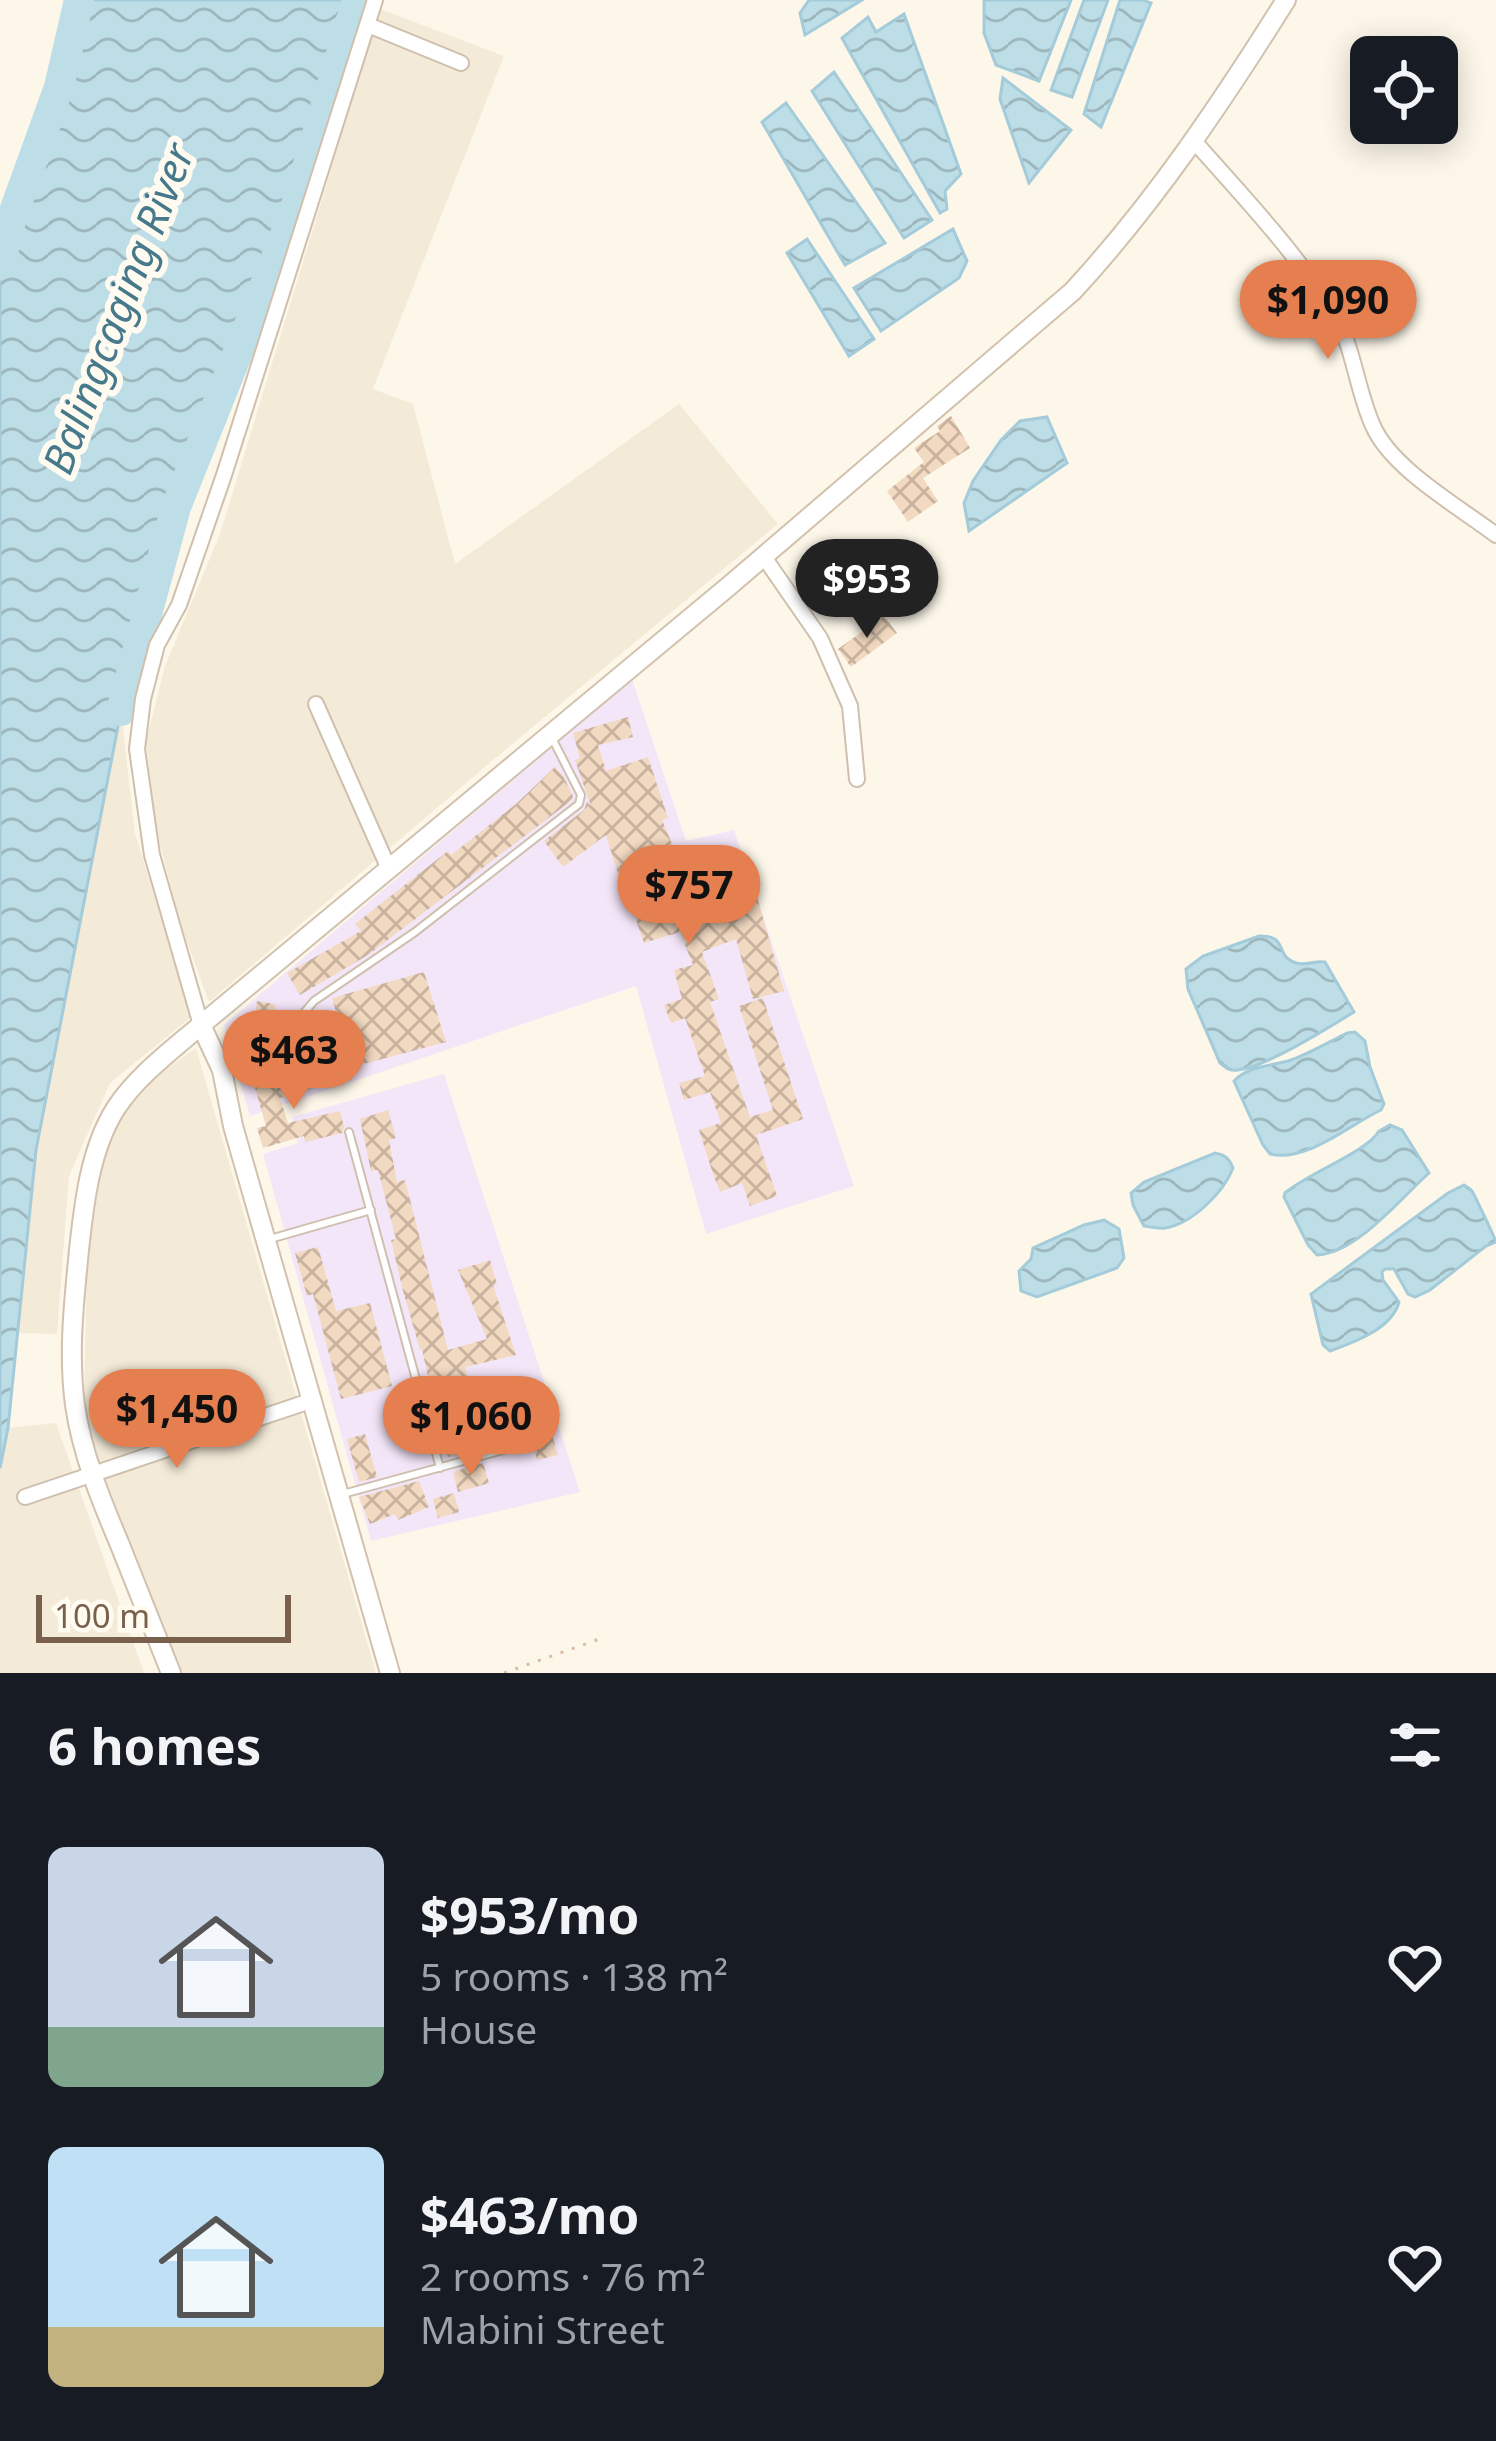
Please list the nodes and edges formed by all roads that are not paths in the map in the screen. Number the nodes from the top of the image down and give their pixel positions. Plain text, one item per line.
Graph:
1 (375, 0) edge
2 (1286, 0) edge
3 (368, 25) junction
4 (461, 63) dead end
5 (1194, 141) junction
6 (1496, 535) edge
7 (764, 557) junction
8 (316, 704) dead end
9 (551, 734) junction
10 (857, 779) dead end
11 (388, 869) junction
12 (201, 1024) junction
13 (222, 1070) junction
14 (349, 1132) dead end
15 (370, 1210) junction
16 (267, 1240) junction
17 (313, 1400) junction
18 (525, 1444) dead end
19 (440, 1468) junction
20 (91, 1474) junction
21 (340, 1495) junction
22 (25, 1497) dead end
23 (171, 1673) edge
24 (390, 1673) edge

1 - 3 street
2 - 5 street
3 - 4 street
3 - 12 street
5 - 6 street
5 - 7 street
7 - 9 street
7 - 10 street
8 - 11 street
9 - 11 street
9 - 13 lane
11 - 12 street
12 - 13 street
12 - 20 street
13 - 16 street
14 - 15 lane
15 - 16 lane
15 - 19 lane
16 - 17 street
17 - 20 street
17 - 21 street
18 - 19 lane
19 - 21 lane
20 - 22 street
20 - 23 street
21 - 24 street

